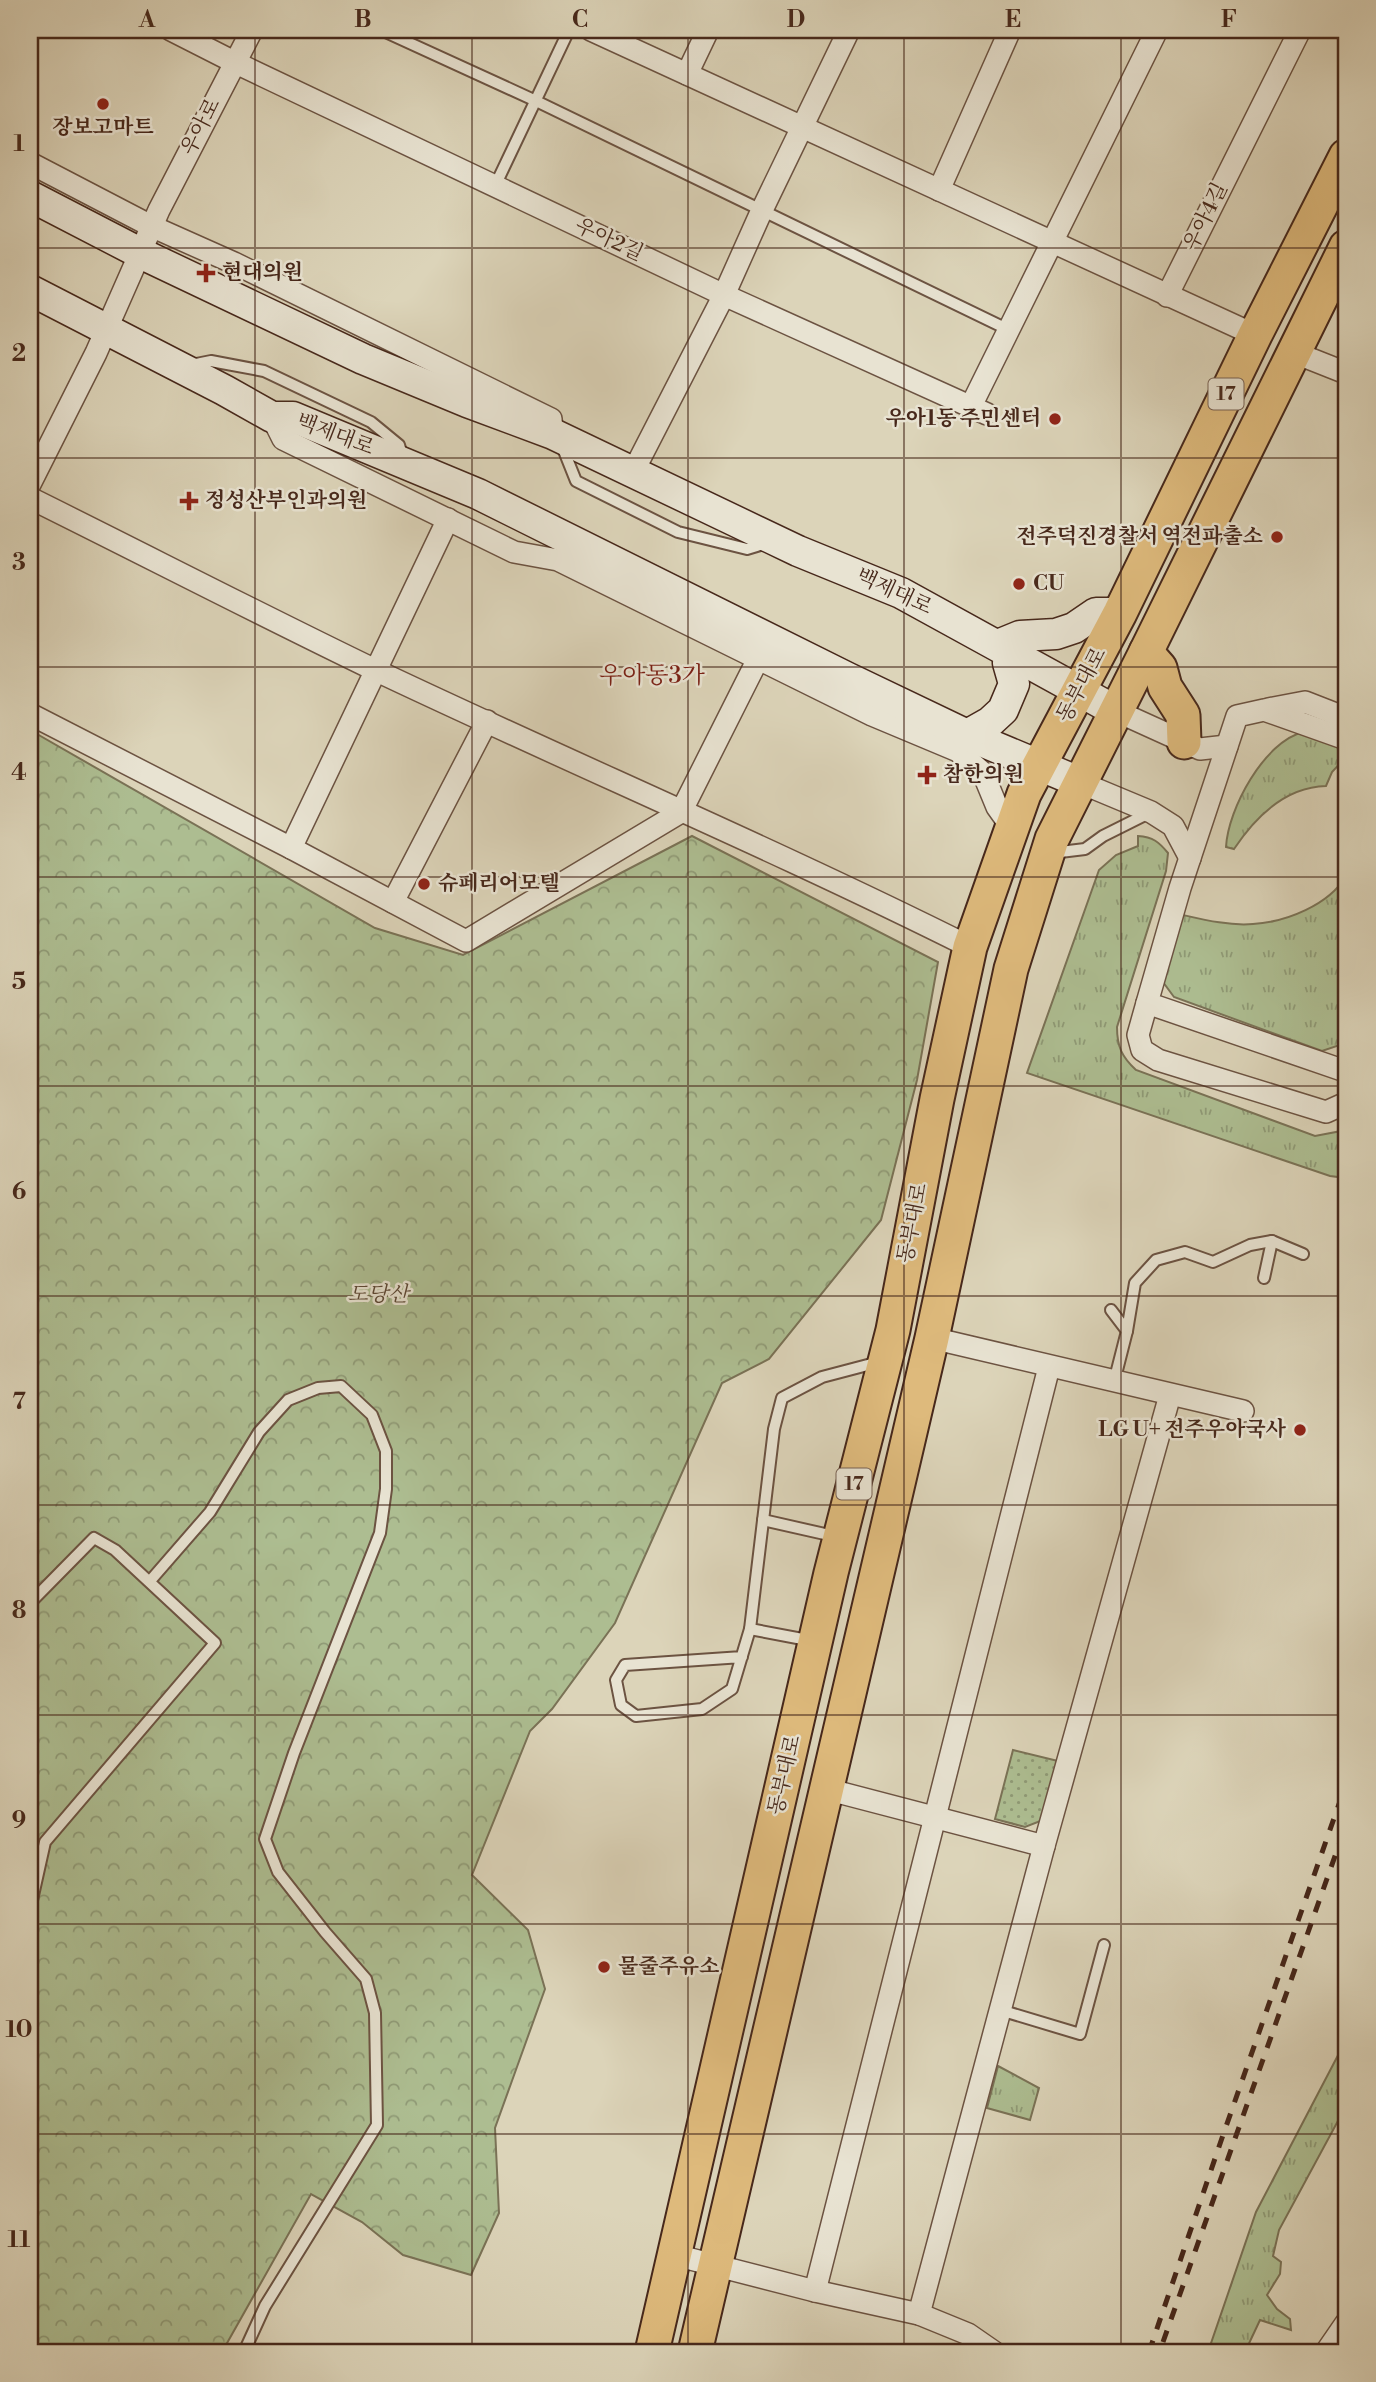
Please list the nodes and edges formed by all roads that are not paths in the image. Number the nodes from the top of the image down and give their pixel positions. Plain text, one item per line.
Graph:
1 (171, 30) edge
2 (252, 30) edge
3 (381, 30) edge
4 (569, 30) edge
5 (591, 30) edge
6 (708, 30) edge
7 (849, 30) edge
8 (1010, 30) edge
9 (1157, 30) edge
10 (1300, 30) edge
11 (234, 62) junction
12 (687, 74) junction
13 (534, 100) junction
14 (802, 127) junction
15 (1346, 156) edge
16 (30, 163) edge
17 (495, 186) junction
18 (939, 190) junction
19 (30, 196) edge
20 (762, 210) junction
21 (146, 239) junction
22 (1053, 243) junction
23 (1346, 247) edge
24 (30, 290) edge
25 (724, 295) junction
26 (1167, 296) junction
27 (1009, 330) junction
28 (106, 331) junction
29 (1255, 335) junction
30 (1293, 352) junction
31 (178, 368) junction
32 (1346, 373) edge
33 (272, 417) junction
34 (559, 436) junction
35 (404, 463) junction
36 (633, 472) junction
37 (30, 484) edge
38 (30, 498) edge
39 (447, 519) junction
40 (776, 540) junction
41 (603, 557) junction
42 (558, 560) junction
43 (626, 593) junction
44 (1121, 613) junction
45 (1004, 648) junction
46 (1146, 652) junction
47 (758, 659) junction
48 (374, 669) junction
49 (845, 677) junction
50 (803, 681) junction
51 (1079, 691) junction
52 (1114, 710) junction
53 (1264, 710) junction
54 (30, 714) edge
55 (872, 715) junction
56 (1346, 718) edge
57 (487, 721) junction
58 (967, 735) junction
59 (1346, 739) edge
60 (1184, 742) junction
61 (1227, 746) junction
62 (1039, 765) junction
63 (1080, 782) junction
64 (681, 812) junction
65 (1151, 812) junction
66 (1012, 828) junction
67 (291, 848) junction
68 (1046, 854) junction
69 (1190, 858) junction
70 (393, 902) junction
71 (970, 947) junction
72 (1147, 1003) junction
73 (1346, 1068) edge
74 (1346, 1103) edge
75 (1272, 1241) junction
76 (1303, 1254) dead end
77 (1264, 1278) dead end
78 (1111, 1310) dead end
79 (1127, 1331) junction
80 (932, 1338) junction
81 (885, 1361) junction
82 (1049, 1367) junction
83 (1114, 1382) junction
84 (1170, 1395) junction
85 (1242, 1411) dead end
86 (764, 1520) junction
87 (840, 1538) junction
88 (150, 1581) junction
89 (30, 1603) edge
90 (750, 1629) junction
91 (816, 1642) junction
92 (742, 1657) junction
93 (826, 1789) junction
94 (936, 1816) junction
95 (1044, 1846) junction
96 (30, 1909) edge
97 (1104, 1945) dead end
98 (1000, 2010) junction
99 (675, 2255) junction
100 (714, 2267) junction
101 (815, 2291) junction
102 (919, 2314) junction
103 (1346, 2323) edge
104 (244, 2352) edge
105 (652, 2352) edge
106 (695, 2352) edge
107 (994, 2352) edge
108 (1326, 2352) edge

1 - 11 street, 우아2길
2 - 11 street, 우아로
3 - 13 lane
4 - 13 lane
5 - 12 street
6 - 12 street
7 - 14 street
8 - 18 street
9 - 22 street
10 - 26 street, 우아4길
11 - 17 street, 우아2길
11 - 21 street, 우아로
12 - 14 street
13 - 17 lane
13 - 20 lane
14 - 18 street
14 - 20 street
15 - 29 main road, 동부대로 / 17
16 - 21 street, 백제대로
17 - 25 street, 우아2길
18 - 22 street
19 - 21 street, 백제대로
20 - 25 street
20 - 27 lane
21 - 28 street, 우아로
21 - 34 street, 백제대로
22 - 26 street
22 - 27 street
23 - 30 main road, 동부대로 / 17
24 - 28 street, 백제대로
25 - 27 street, 우아2길
25 - 36 street
26 - 29 street
28 - 31 street, 백제대로
28 - 37 street, 우아로
29 - 44 main road, 동부대로 / 17
30 - 32 street
30 - 46 main road, 동부대로 / 17
31 - 33 street, 백제대로
31 - 35 lane
33 - 35 street, 백제대로
33 - 39 street
34 - 36 street, 백제대로
34 - 40 lane
35 - 41 street, 백제대로
36 - 40 street, 백제대로
38 - 48 street
39 - 42 street
39 - 48 street
40 - 45 street, 백제대로
41 - 42 street
41 - 43 street
41 - 49 street, 백제대로
42 - 43 street
43 - 47 street
44 - 45 street
44 - 51 main road, 동부대로 / 17
45 - 51 street, 백제대로
45 - 58 street
46 - 52 main road, 동부대로 / 17
46 - 60 main road
47 - 50 street
47 - 64 street
48 - 57 street
48 - 67 street
49 - 50 street
49 - 55 street
49 - 58 street, 백제대로
50 - 55 street
51 - 52 street, 백제대로
51 - 62 main road, 동부대로 / 17
52 - 60 street
52 - 63 main road, 동부대로 / 17
53 - 56 street
53 - 59 street
53 - 61 street
54 - 67 street
55 - 66 street
57 - 64 street
57 - 70 street
58 - 62 street, 백제대로
60 - 61 street
61 - 69 street
62 - 63 street, 백제대로
62 - 66 main road, 동부대로 / 17
63 - 65 street
63 - 68 main road, 동부대로 / 17
64 - 70 street
64 - 71 street
65 - 68 lane
65 - 69 street
66 - 71 main road, 동부대로 / 17
67 - 70 street
68 - 80 main road, 동부대로 / 17
69 - 72 street
71 - 81 main road, 동부대로 / 17
72 - 73 street
72 - 74 street
75 - 76 lane
75 - 77 lane
75 - 79 lane
78 - 79 lane
79 - 83 lane
80 - 82 street
80 - 93 main road, 동부대로 / 17
81 - 86 lane
81 - 87 main road, 동부대로 / 17
82 - 83 street
82 - 94 street
83 - 84 street
84 - 85 street
84 - 95 street
86 - 87 lane
86 - 90 lane
87 - 91 main road, 동부대로 / 17
88 - 89 lane
88 - 96 lane
88 - 104 lane
90 - 91 lane
90 - 92 lane
91 - 99 main road, 동부대로 / 17
92 - 92 lane
93 - 94 street
93 - 100 main road, 동부대로 / 17
94 - 95 street
94 - 101 street
95 - 98 street
97 - 98 lane
98 - 102 street
99 - 100 street
99 - 105 main road, 동부대로 / 17
100 - 101 street
100 - 106 main road, 동부대로 / 17
101 - 102 street
102 - 107 street
103 - 108 street

